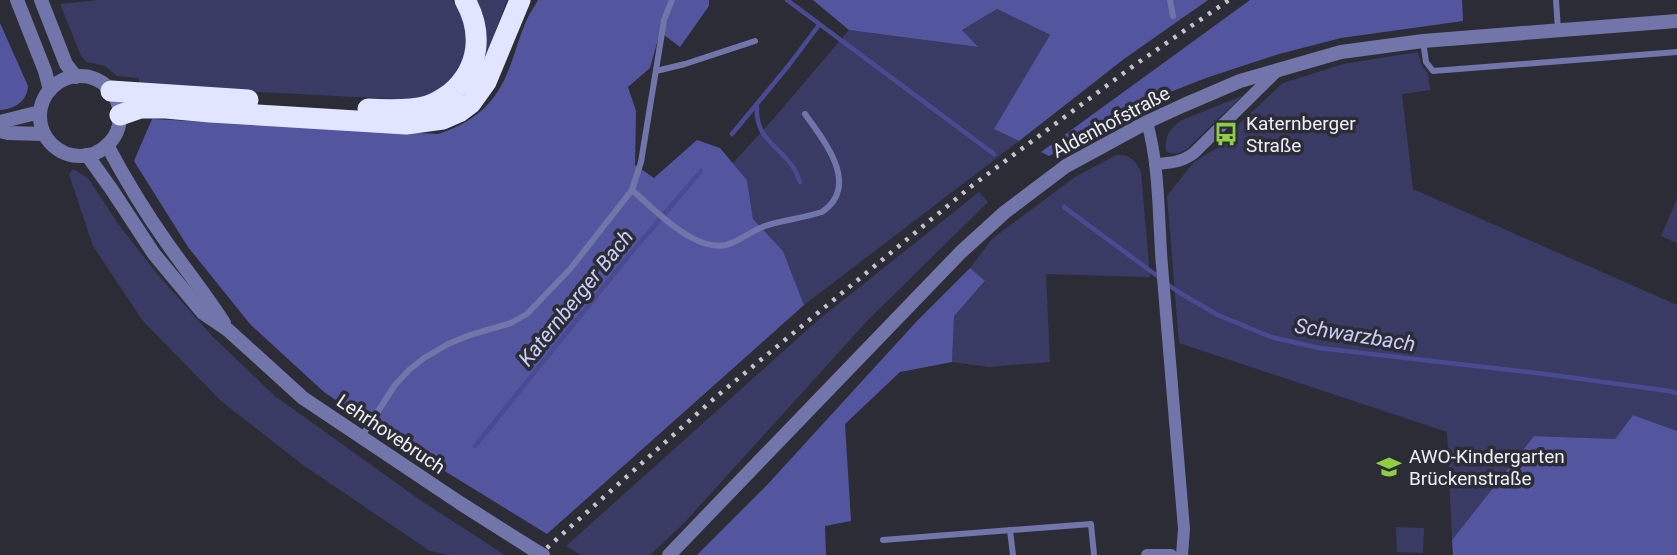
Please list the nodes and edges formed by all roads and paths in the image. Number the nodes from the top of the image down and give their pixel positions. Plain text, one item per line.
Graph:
1 (17, 0) edge
2 (41, 0) edge
3 (465, 0) edge
4 (520, 0) edge
5 (672, 0) edge
6 (1170, 0) edge
7 (1556, 0) edge
8 (1173, 16) dead end
9 (1677, 21) edge
10 (1558, 30) junction
11 (755, 41) dead end
12 (1423, 41) junction
13 (1677, 52) edge
14 (1279, 69) junction
15 (656, 71) junction
16 (76, 77) junction
17 (50, 90) junction
18 (111, 91) junction
19 (40, 112) junction
20 (805, 114) dead end
21 (120, 115) junction
22 (0, 122) edge
23 (1147, 122) junction
24 (0, 131) edge
25 (44, 134) junction
26 (107, 145) junction
27 (88, 155) junction
28 (1155, 164) junction
29 (632, 190) junction
30 (228, 330) junction
31 (360, 438) junction
32 (1010, 530) junction
33 (883, 540) dead end
34 (537, 551) edge
35 (669, 555) edge
36 (1013, 555) edge
37 (1094, 555) edge
38 (1147, 555) edge
39 (1152, 555) edge
40 (1171, 555) edge
41 (1182, 555) edge

1 - 17 street
2 - 16 street
3 - 18 highway
4 - 21 highway
5 - 15 lane
6 - 8 lane
7 - 10 lane
9 - 10 street, Aldenhofstraße
10 - 12 street, Aldenhofstraße
11 - 15 lane
12 - 13 lane
12 - 14 street, Aldenhofstraße
14 - 23 street, Aldenhofstraße
14 - 28 street
15 - 29 lane
16 - 17 street
16 - 18 street
17 - 19 street
18 - 21 street
19 - 22 street
19 - 25 street
20 - 29 lane
21 - 26 street
23 - 28 street
23 - 35 street, Aldenhofstraße
24 - 25 street
25 - 27 street
26 - 27 street
26 - 30 street, Lehrhovebruch
27 - 30 street, Lehrhovebruch
28 - 41 street
29 - 31 lane
30 - 31 street, Lehrhovebruch
31 - 34 street, Lehrhovebruch
32 - 33 lane
32 - 36 lane
32 - 37 lane
38 - 39 street
39 - 40 street

